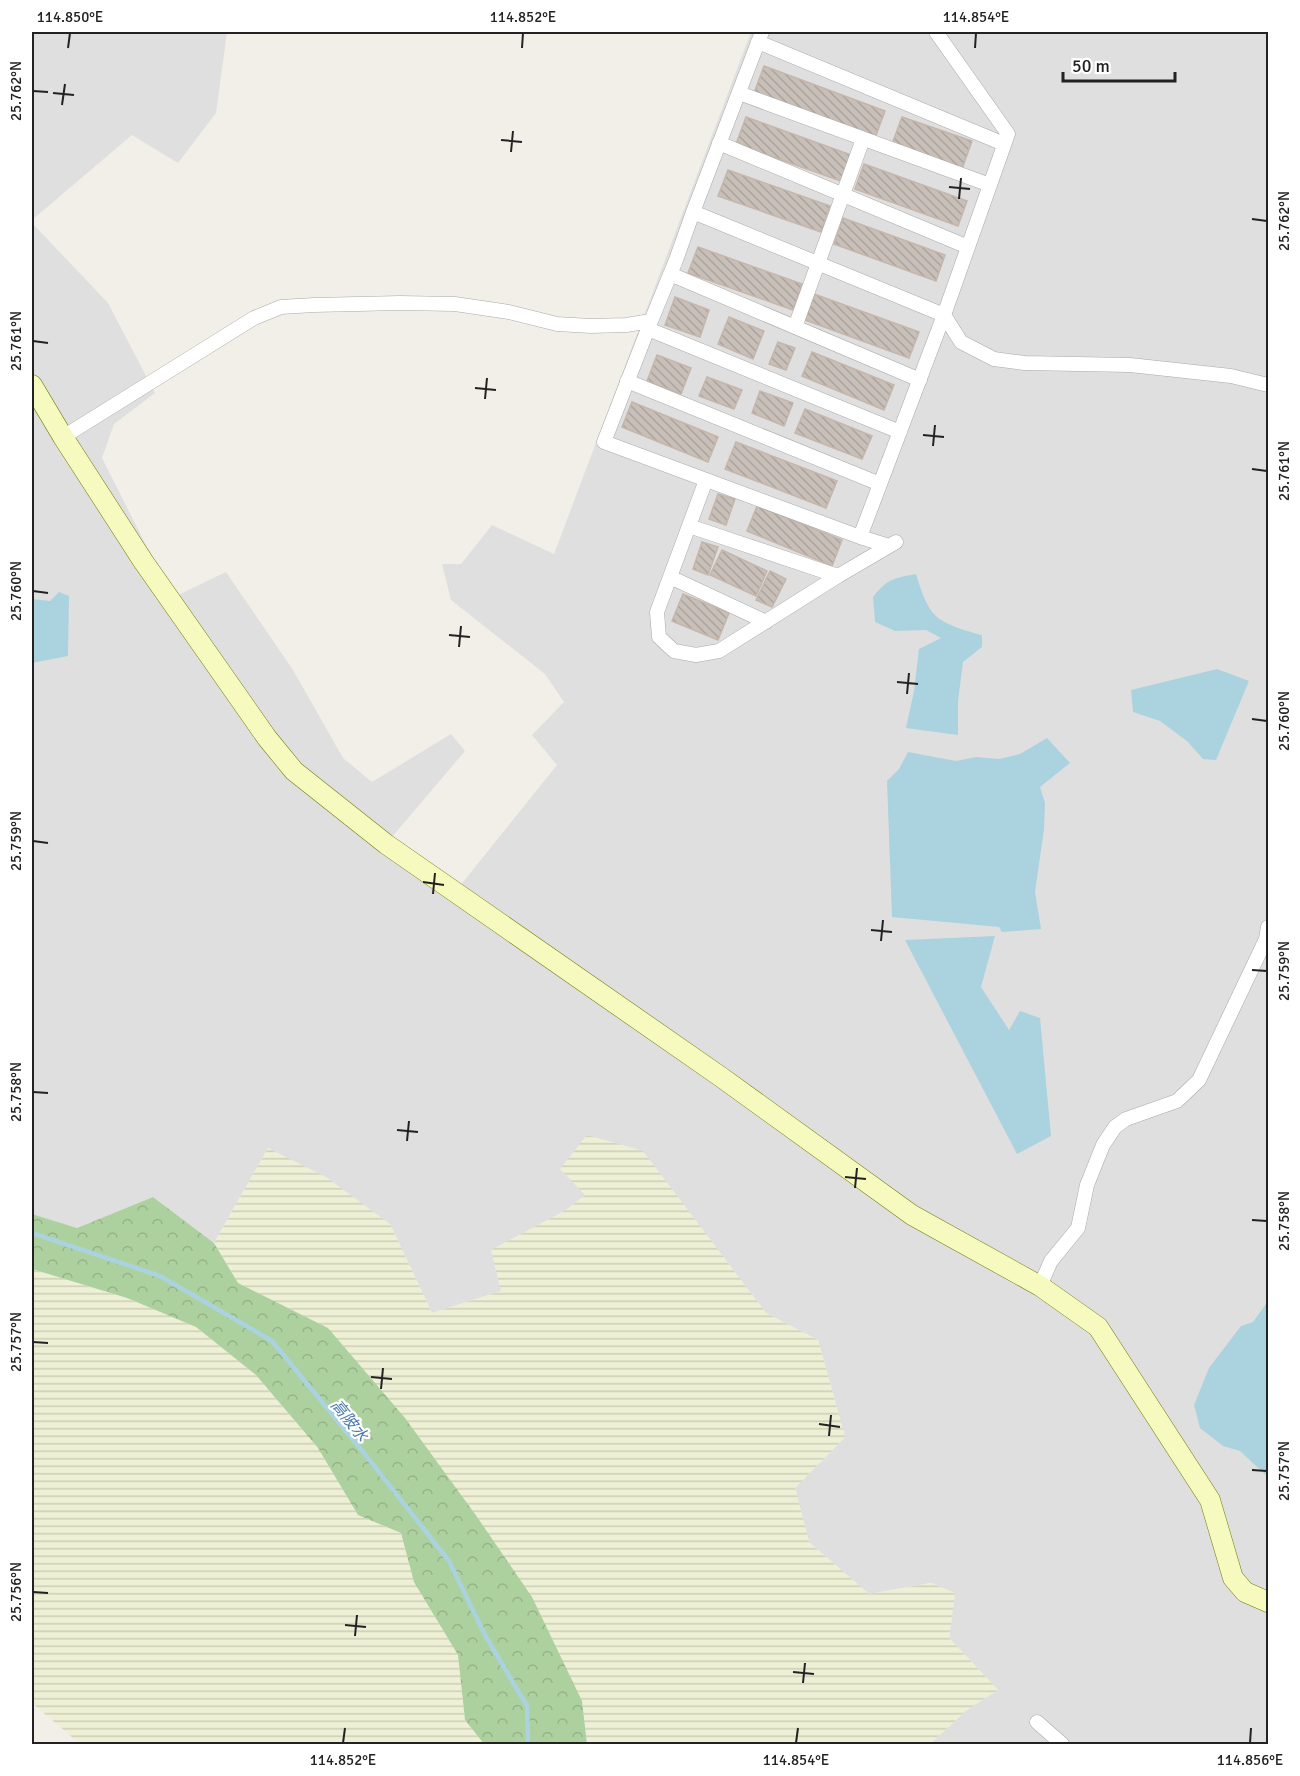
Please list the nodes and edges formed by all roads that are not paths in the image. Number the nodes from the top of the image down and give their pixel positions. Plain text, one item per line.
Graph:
1 (936, 32) edge
2 (760, 37) edge
3 (738, 93) junction
4 (863, 139) junction
5 (719, 143) junction
6 (1004, 144) junction
7 (990, 185) junction
8 (843, 194) junction
9 (693, 212) junction
10 (968, 247) junction
11 (818, 263) junction
12 (670, 274) junction
13 (944, 315) junction
14 (649, 325) junction
15 (795, 327) junction
16 (920, 380) junction
17 (627, 381) junction
18 (32, 385) edge
19 (1269, 385) edge
20 (900, 432) junction
21 (63, 437) junction
22 (706, 480) junction
23 (880, 484) junction
24 (689, 526) junction
25 (860, 537) junction
26 (838, 576) junction
27 (670, 577) junction
28 (766, 622) junction
29 (1269, 927) edge
30 (1040, 1286) junction
31 (1269, 1602) edge
32 (1037, 1722) dead end
33 (1062, 1744) edge

1 - 6 street
2 - 3 street
2 - 6 street
3 - 4 street
3 - 5 street
4 - 7 street
4 - 8 street
5 - 8 street
5 - 9 street
6 - 7 street
7 - 10 street
8 - 10 street
8 - 11 street
9 - 11 street
9 - 12 street
10 - 13 street
11 - 13 street
11 - 15 street
12 - 14 street
12 - 15 street
13 - 16 street
13 - 19 street
14 - 17 street
14 - 20 street
14 - 21 street
15 - 16 street
16 - 20 street
17 - 22 street
17 - 23 street
18 - 21 street
20 - 23 street
21 - 30 street
22 - 24 street
22 - 25 street
23 - 25 street
24 - 26 street
24 - 27 street
25 - 26 street
26 - 28 street
27 - 28 street
27 - 28 street
29 - 30 street
30 - 31 street
32 - 33 street

